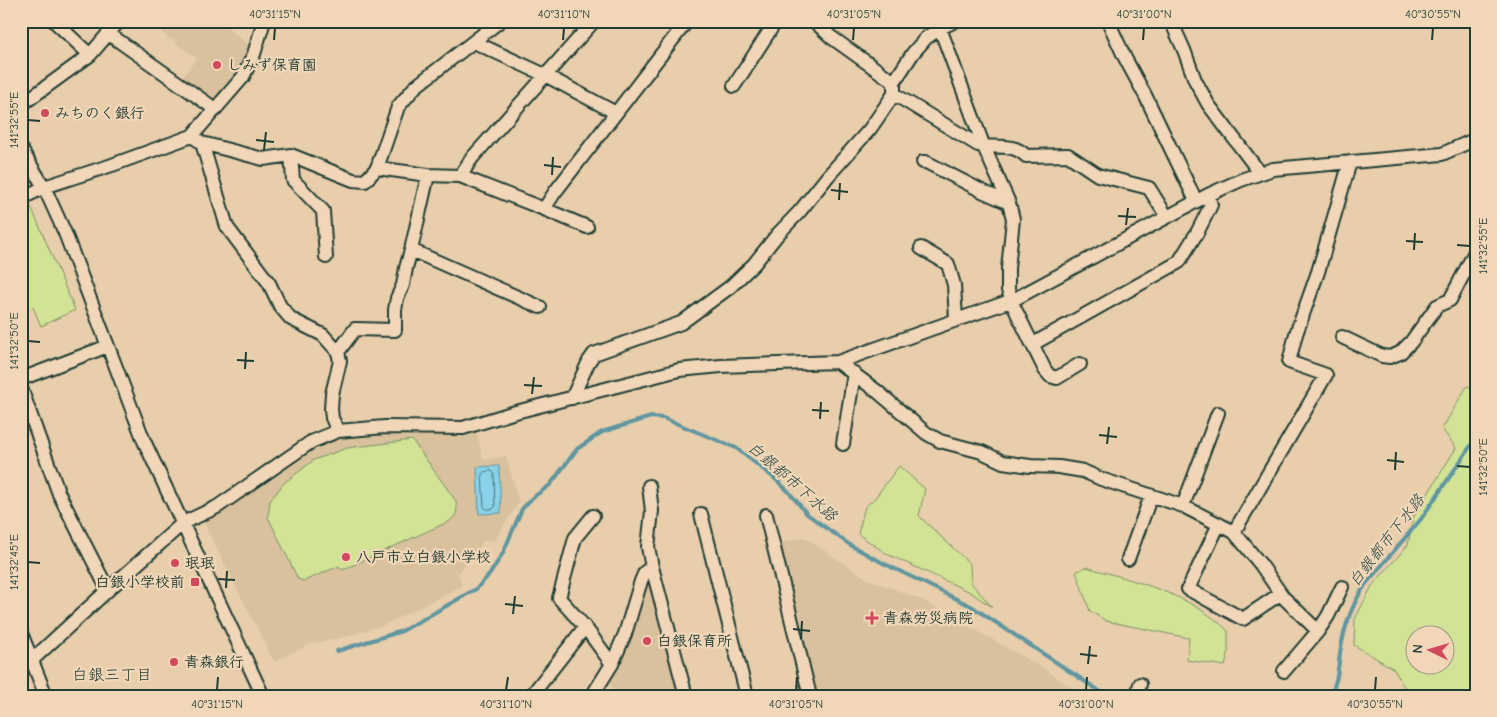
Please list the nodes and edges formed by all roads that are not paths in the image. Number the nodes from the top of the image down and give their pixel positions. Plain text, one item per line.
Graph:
1 (54, 21) edge
2 (119, 21) edge
3 (264, 21) edge
4 (500, 21) edge
5 (594, 21) edge
6 (687, 21) edge
7 (776, 21) edge
8 (814, 21) edge
9 (955, 21) edge
10 (1108, 21) edge
11 (1171, 21) edge
12 (940, 28) junction
13 (109, 34) junction
14 (474, 42) junction
15 (90, 55) junction
16 (545, 75) junction
17 (734, 86) dead end
18 (894, 88) junction
19 (21, 105) edge
20 (215, 109) junction
21 (616, 113) junction
22 (197, 139) junction
23 (1476, 139) edge
24 (984, 147) junction
25 (21, 149) edge
26 (291, 155) junction
27 (923, 162) dead end
28 (1350, 162) junction
29 (378, 168) junction
30 (1260, 173) junction
31 (428, 174) junction
32 (460, 176) junction
33 (44, 187) junction
34 (1208, 195) junction
35 (21, 199) edge
36 (1196, 201) junction
37 (1009, 202) junction
38 (544, 209) junction
39 (1167, 217) junction
40 (587, 227) dead end
41 (921, 248) dead end
42 (411, 250) junction
43 (1476, 250) edge
44 (326, 257) dead end
45 (1013, 300) junction
46 (540, 307) dead end
47 (956, 320) junction
48 (1342, 337) dead end
49 (1033, 344) junction
50 (108, 346) junction
51 (338, 352) junction
52 (838, 362) junction
53 (1080, 364) dead end
54 (854, 374) junction
55 (21, 379) edge
56 (21, 388) edge
57 (572, 398) junction
58 (1218, 414) dead end
59 (338, 431) junction
60 (843, 444) dead end
61 (650, 486) dead end
62 (1151, 496) junction
63 (1183, 506) junction
64 (701, 514) dead end
65 (766, 515) dead end
66 (593, 516) dead end
67 (183, 523) junction
68 (1219, 524) junction
69 (1234, 532) junction
70 (1128, 558) dead end
71 (652, 567) junction
72 (1342, 587) dead end
73 (108, 590) junction
74 (1280, 594) junction
75 (585, 627) junction
76 (1318, 632) junction
77 (21, 633) edge
78 (32, 660) junction
79 (612, 664) junction
80 (1284, 670) dead end
81 (46, 696) edge
82 (263, 696) edge
83 (531, 696) edge
84 (592, 696) edge
85 (686, 696) edge
86 (747, 696) edge
87 (810, 696) edge

1 - 15 street
2 - 13 street
3 - 20 street
4 - 14 street
5 - 16 street
6 - 21 street
7 - 17 street
8 - 18 street
9 - 12 street
10 - 36 street
11 - 30 street
12 - 18 street
12 - 24 street
13 - 15 street
13 - 20 street
14 - 16 street
14 - 29 street
15 - 19 street
16 - 21 street
16 - 32 street
18 - 24 street
18 - 57 street
20 - 22 street
21 - 38 street
22 - 26 street
22 - 33 street
22 - 51 street
23 - 28 street
24 - 37 street
24 - 39 street
25 - 33 street
26 - 29 street
26 - 44 street
27 - 37 street
28 - 30 street
28 - 69 street
29 - 31 street
30 - 34 street
31 - 32 street
31 - 42 street
32 - 38 street
33 - 35 street
33 - 50 street
34 - 36 street
34 - 49 street
36 - 39 street
37 - 45 street
38 - 40 street
39 - 45 street
41 - 47 street
42 - 46 street
42 - 51 street
43 - 48 street
45 - 47 street
45 - 49 street
47 - 52 street
49 - 53 street
50 - 55 street
50 - 67 street
51 - 59 street
52 - 54 street
52 - 57 street
54 - 60 street
54 - 62 street
56 - 73 street
57 - 59 street
58 - 63 street
59 - 67 street
61 - 71 street
62 - 63 street
62 - 70 street
63 - 68 street
64 - 86 street
65 - 87 street
66 - 75 street
67 - 73 street
67 - 82 street
68 - 69 street
68 - 74 street
69 - 74 street
71 - 79 street
71 - 85 street
72 - 76 street
73 - 78 street
74 - 76 street
75 - 79 street
75 - 83 street
76 - 80 street
77 - 78 street
78 - 81 street
79 - 84 street

